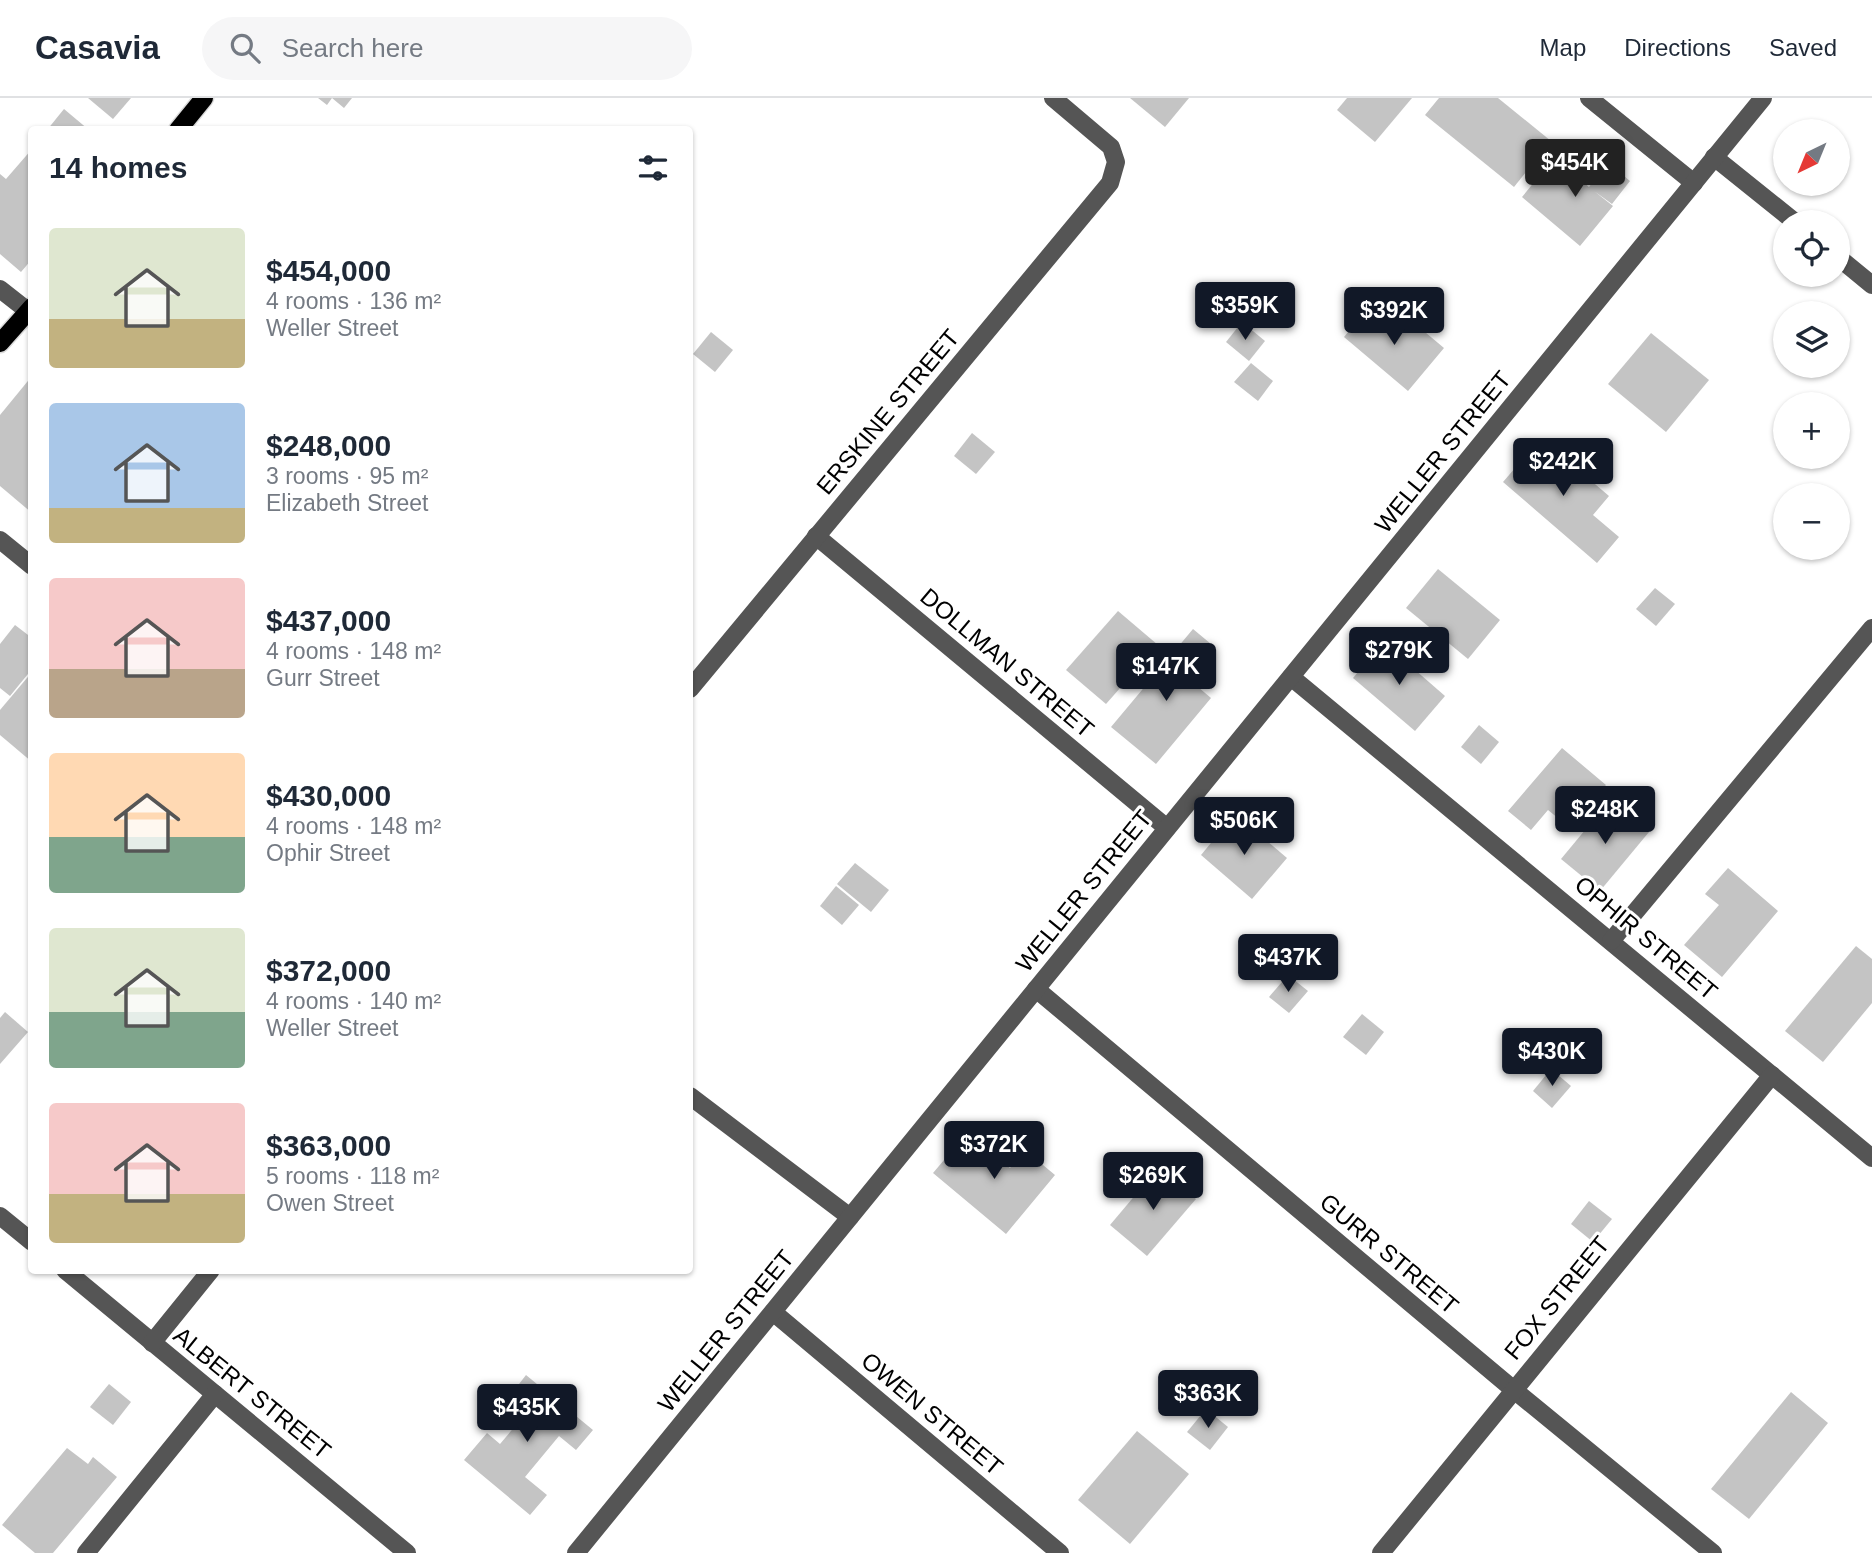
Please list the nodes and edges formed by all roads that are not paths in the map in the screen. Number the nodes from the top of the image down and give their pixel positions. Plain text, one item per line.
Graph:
1 (204, 98) edge
2 (1053, 98) edge
3 (1588, 98) edge
4 (1763, 98) edge
5 (181, 126) edge
6 (1714, 157) junction
7 (1694, 183) junction
8 (1779, 210) edge
9 (1850, 267) edge
10 (1872, 285) edge
11 (0, 289) edge
12 (28, 308) edge
13 (28, 311) edge
14 (0, 342) edge
15 (817, 536) junction
16 (0, 540) edge
17 (28, 563) edge
18 (1872, 628) edge
19 (1291, 677) junction
20 (693, 685) edge
21 (1167, 828) junction
22 (1611, 941) junction
23 (1036, 989) junction
24 (1772, 1075) junction
25 (693, 1098) edge
26 (1872, 1158) edge
27 (0, 1216) edge
28 (850, 1217) junction
29 (28, 1239) edge
30 (70, 1274) edge
31 (208, 1274) edge
32 (773, 1312) junction
33 (152, 1343) junction
34 (1514, 1390) junction
35 (215, 1394) junction
36 (86, 1553) edge
37 (407, 1553) edge
38 (576, 1553) edge
39 (1060, 1553) edge
40 (1381, 1553) edge
41 (1713, 1553) edge

1 - 5 main road
2 - 15 street, ERSKINE STREET
3 - 7 street
4 - 6 street, WELLER STREET
6 - 7 street, WELLER STREET
6 - 8 street
7 - 19 street, WELLER STREET
9 - 10 street
11 - 12 street
13 - 14 main road
15 - 20 street, ERSKINE STREET
15 - 21 street, DOLLMAN STREET
16 - 17 street
18 - 22 street
19 - 21 street, WELLER STREET
19 - 22 street, OPHIR STREET
21 - 23 street, WELLER STREET
22 - 24 street, OPHIR STREET
23 - 28 street, WELLER STREET
23 - 34 street, GURR STREET
24 - 26 street, OPHIR STREET
24 - 34 street, FOX STREET
25 - 28 street
27 - 29 street
28 - 32 street, WELLER STREET
30 - 33 street, ALBERT STREET
31 - 33 street
32 - 38 street, WELLER STREET
32 - 39 street, OWEN STREET
33 - 35 street, ALBERT STREET
34 - 40 street, FOX STREET
34 - 41 street, GURR STREET
35 - 36 street
35 - 37 street, ALBERT STREET

